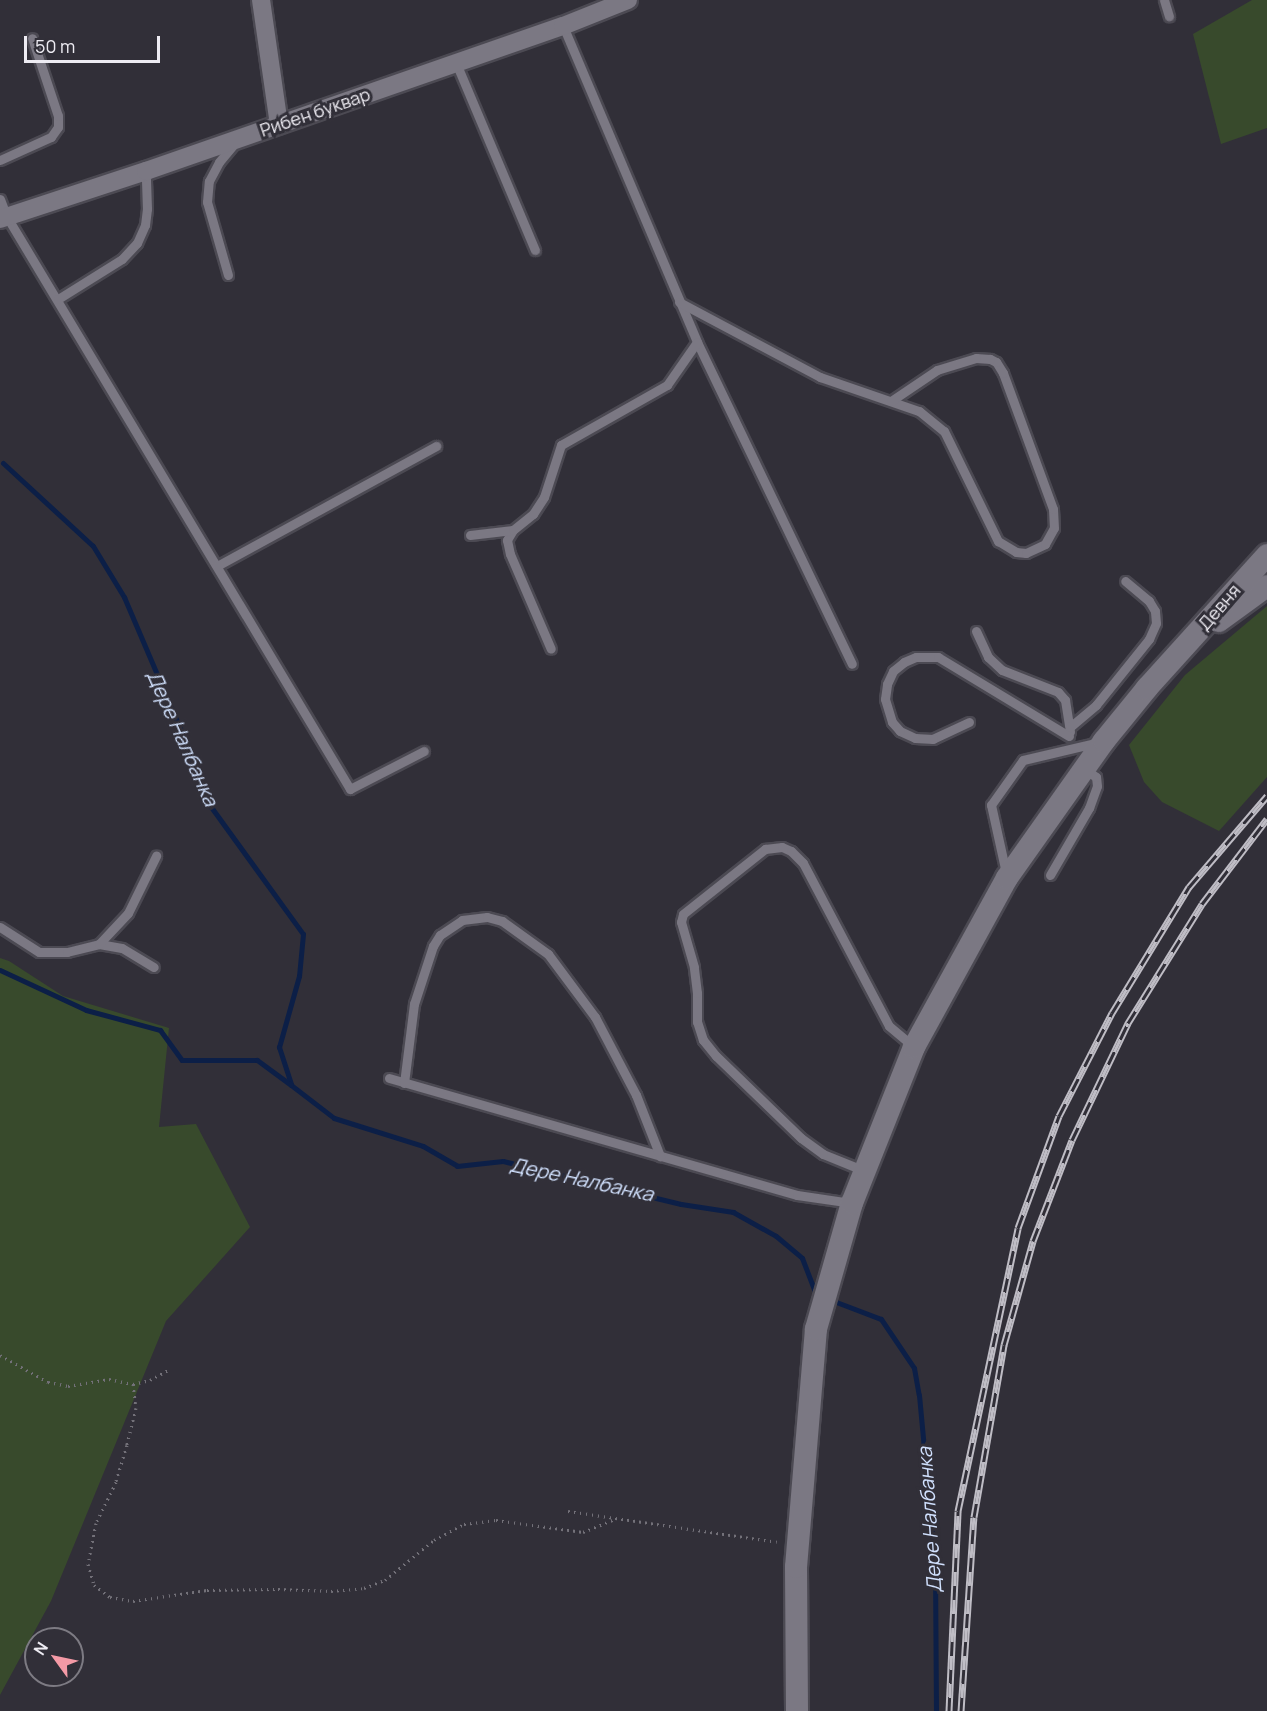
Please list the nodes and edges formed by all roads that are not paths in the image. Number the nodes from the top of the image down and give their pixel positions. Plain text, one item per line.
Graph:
1 (261, 0) edge
2 (628, 0) edge
3 (1164, 0) edge
4 (1169, 16) dead end
5 (563, 26) junction
6 (32, 38) dead end
7 (456, 63) junction
8 (279, 125) junction
9 (237, 140) junction
10 (0, 160) edge
11 (146, 171) junction
12 (0, 199) edge
13 (4, 218) edge
14 (535, 250) dead end
15 (228, 275) dead end
16 (58, 299) junction
17 (679, 302) junction
18 (697, 342) junction
19 (891, 401) junction
20 (436, 446) dead end
21 (513, 530) junction
22 (470, 535) dead end
23 (1267, 555) edge
24 (217, 566) junction
25 (1125, 581) dead end
26 (1267, 586) edge
27 (976, 631) dead end
28 (1188, 642) junction
29 (551, 649) dead end
30 (852, 664) dead end
31 (969, 722) dead end
32 (1070, 732) junction
33 (1104, 741) junction
34 (1069, 749) junction
35 (424, 751) dead end
36 (1085, 769) junction
37 (156, 856) dead end
38 (1050, 875) dead end
39 (1007, 878) junction
40 (0, 927) edge
41 (99, 944) junction
42 (154, 967) dead end
43 (914, 1047) junction
44 (389, 1078) dead end
45 (404, 1083) junction
46 (660, 1156) junction
47 (865, 1171) junction
48 (852, 1203) junction
49 (797, 1711) edge

1 - 8 street
2 - 5 street, Рибен буквар
3 - 4 lane
5 - 7 street, Рибен буквар
5 - 17 lane
6 - 10 lane
7 - 8 street, Рибен буквар
7 - 14 lane
8 - 9 street, Рибен буквар
9 - 11 street, Рибен буквар
9 - 15 lane
11 - 13 street, Рибен буквар
11 - 16 lane
12 - 13 lane
13 - 16 lane
16 - 24 lane
17 - 18 lane
17 - 19 lane
18 - 21 lane
18 - 30 lane
19 - 19 lane
20 - 24 lane
21 - 22 lane
21 - 29 lane
23 - 28 street, Девня
24 - 35 lane
25 - 32 lane
26 - 28 street, Девня
27 - 32 lane
28 - 33 street
31 - 32 lane
32 - 34 lane
33 - 34 lane
33 - 36 street
34 - 39 lane
36 - 38 lane
36 - 39 street
37 - 41 lane
39 - 43 street
40 - 41 lane
41 - 42 lane
43 - 47 street
43 - 47 lane
44 - 45 lane
45 - 46 lane
45 - 46 lane
46 - 48 lane
47 - 48 street
48 - 49 street

